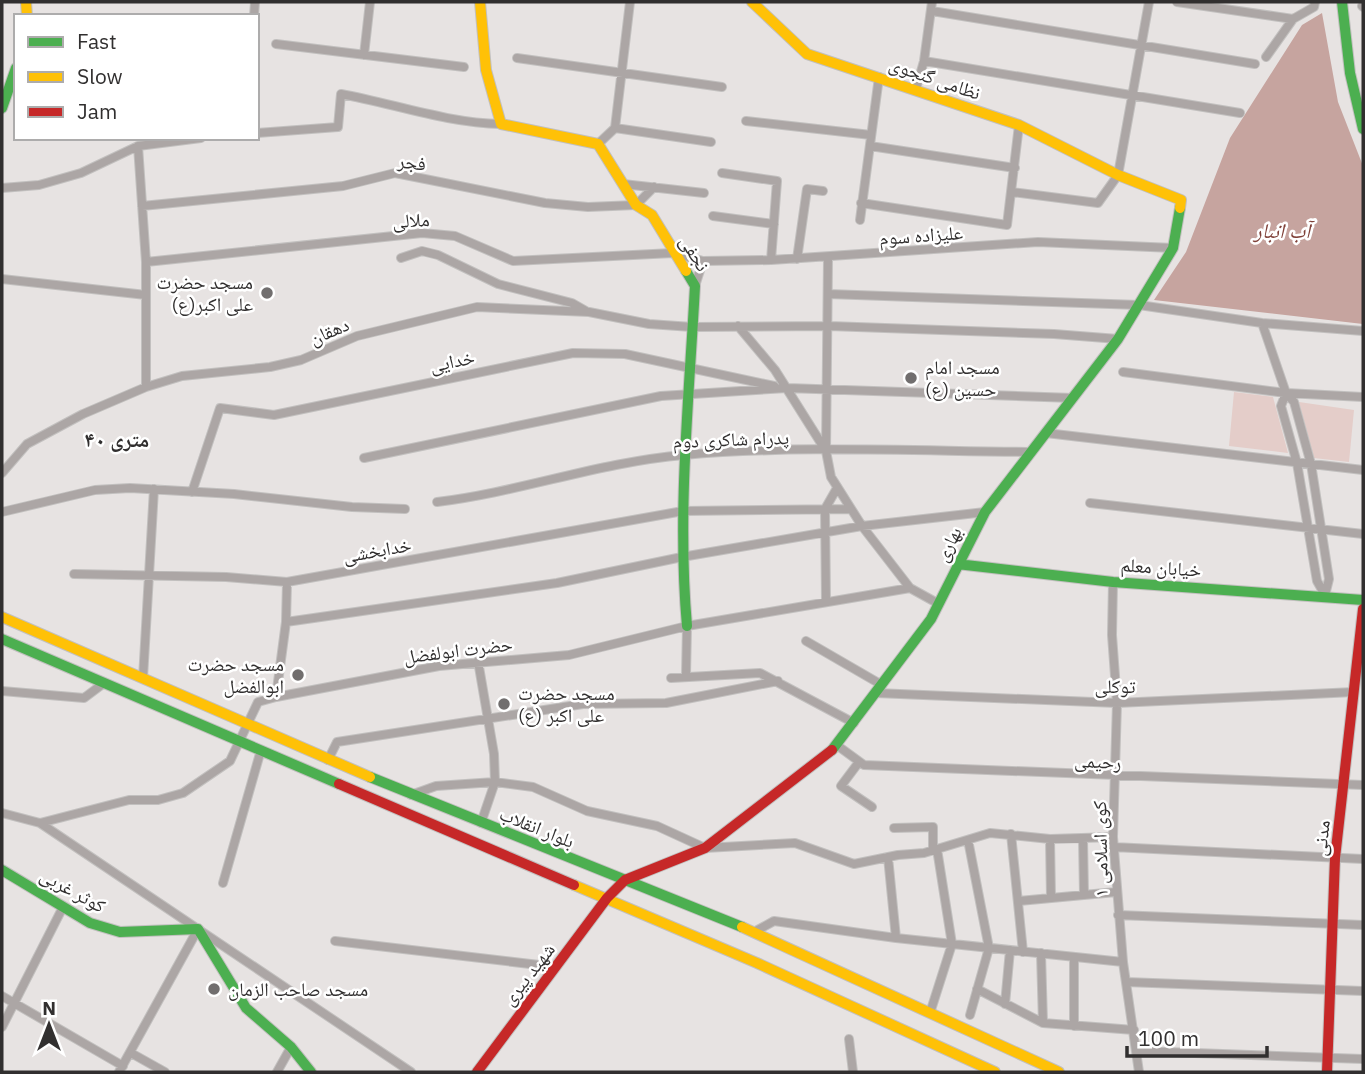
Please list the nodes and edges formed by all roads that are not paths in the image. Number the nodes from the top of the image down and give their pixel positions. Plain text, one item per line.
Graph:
1 (370, 2) edge
2 (480, 2) edge
3 (630, 2) edge
4 (752, 2) edge
5 (1149, 2) edge
6 (1177, 2) edge
7 (1315, 2) edge
8 (1342, 2) edge
9 (932, 6) edge
10 (1293, 19) junction
11 (276, 44) dead end
12 (1142, 46) junction
13 (364, 55) junction
14 (1266, 57) dead end
15 (517, 58) dead end
16 (924, 61) junction
17 (1255, 64) dead end
18 (464, 67) dead end
19 (623, 73) junction
20 (14, 74) edge
21 (879, 77) junction
22 (722, 87) dead end
23 (916, 89) junction
24 (1133, 95) junction
25 (2, 108) edge
26 (1240, 113) dead end
27 (746, 121) dead end
28 (501, 124) junction
29 (1019, 125) junction
30 (615, 128) junction
31 (1363, 129) edge
32 (259, 132) edge
33 (871, 135) junction
34 (185, 140) edge
35 (711, 142) dead end
36 (598, 144) junction
37 (138, 146) junction
38 (870, 146) junction
39 (1015, 167) junction
40 (722, 173) dead end
41 (1118, 175) junction
42 (623, 184) junction
43 (654, 187) junction
44 (2, 188) edge
45 (823, 191) dead end
46 (704, 192) dead end
47 (1012, 192) junction
48 (862, 203) junction
49 (636, 205) junction
50 (142, 206) junction
51 (713, 216) dead end
52 (860, 220) dead end
53 (774, 224) junction
54 (1173, 248) junction
55 (673, 253) junction
56 (401, 258) dead end
57 (828, 258) junction
58 (797, 259) junction
59 (771, 260) junction
60 (703, 261) junction
61 (146, 262) junction
62 (2, 279) edge
63 (695, 286) junction
64 (828, 294) junction
65 (146, 295) junction
66 (1139, 305) junction
67 (589, 312) junction
68 (1262, 323) junction
69 (737, 326) junction
70 (829, 326) junction
71 (692, 327) junction
72 (1363, 331) edge
73 (1118, 339) junction
74 (690, 370) junction
75 (1124, 372) dead end
76 (146, 387) junction
77 (787, 388) junction
78 (828, 391) junction
79 (1286, 393) junction
80 (689, 394) junction
81 (1363, 397) edge
82 (1073, 398) junction
83 (1046, 433) junction
84 (826, 451) junction
85 (1030, 452) junction
86 (685, 455) junction
87 (365, 458) dead end
88 (1297, 463) junction
89 (1311, 464) junction
90 (1363, 470) edge
91 (2, 473) edge
92 (837, 488) junction
93 (154, 489) junction
94 (192, 492) junction
95 (438, 502) dead end
96 (1090, 503) dead end
97 (405, 509) dead end
98 (825, 509) junction
99 (850, 509) junction
100 (683, 511) junction
101 (2, 512) edge
102 (985, 512) junction
103 (862, 526) junction
104 (1306, 528) junction
105 (1319, 529) junction
106 (825, 534) junction
107 (1363, 534) edge
108 (682, 557) junction
109 (957, 564) junction
110 (74, 574) dead end
111 (150, 576) junction
112 (287, 582) junction
113 (1113, 582) junction
114 (910, 588) junction
115 (1325, 595) junction
116 (1363, 600) edge
117 (826, 602) junction
118 (939, 604) junction
119 (1363, 609) edge
120 (2, 617) edge
121 (286, 622) junction
122 (687, 626) junction
123 (2, 639) edge
124 (1362, 641) edge
125 (806, 642) dead end
126 (478, 661) junction
127 (686, 676) junction
128 (143, 678) junction
129 (671, 678) dead end
130 (778, 681) junction
131 (104, 683) junction
132 (879, 689) junction
133 (2, 691) edge
134 (1354, 692) junction
135 (276, 697) junction
136 (1116, 703) junction
137 (1357, 711) edge
138 (487, 718) junction
139 (853, 723) junction
140 (245, 724) junction
141 (239, 740) junction
142 (838, 746) junction
143 (261, 750) junction
144 (328, 760) junction
145 (859, 762) junction
146 (1116, 778) junction
147 (495, 782) junction
148 (1345, 785) junction
149 (1363, 785) edge
150 (411, 795) junction
151 (872, 807) dead end
152 (2, 813) edge
153 (40, 823) junction
154 (481, 823) junction
155 (894, 828) dead end
156 (1011, 834) junction
157 (1113, 837) junction
158 (1083, 838) junction
159 (1050, 839) junction
160 (968, 840) junction
161 (1113, 847) junction
162 (705, 848) junction
163 (935, 850) junction
164 (888, 857) junction
165 (1335, 858) junction
166 (1363, 859) edge
167 (2, 870) edge
168 (625, 880) junction
169 (223, 883) dead end
170 (1116, 892) junction
171 (1084, 895) junction
172 (607, 898) junction
173 (1051, 898) junction
174 (1019, 901) junction
175 (63, 907) junction
176 (1118, 915) junction
177 (1332, 924) junction
178 (1363, 925) edge
179 (198, 929) junction
180 (754, 932) junction
181 (896, 938) junction
182 (335, 941) dead end
183 (952, 944) junction
184 (989, 948) junction
185 (1010, 950) junction
186 (1023, 951) junction
187 (1041, 953) junction
188 (1074, 957) junction
189 (1123, 962) junction
190 (556, 967) junction
191 (1126, 982) junction
192 (977, 989) junction
193 (1329, 989) junction
194 (1363, 991) edge
195 (2, 996) edge
196 (14, 1002) junction
197 (1005, 1004) junction
198 (930, 1013) junction
199 (970, 1015) dead end
200 (1043, 1023) junction
201 (1074, 1026) junction
202 (2, 1027) edge
203 (1134, 1030) junction
204 (849, 1039) dead end
205 (291, 1047) junction
206 (1138, 1051) junction
207 (131, 1053) junction
208 (1327, 1057) junction
209 (1363, 1059) edge
210 (121, 1069) edge
211 (164, 1072) edge
212 (277, 1072) edge
213 (311, 1072) edge
214 (411, 1072) edge
215 (477, 1072) edge
216 (853, 1072) edge
217 (995, 1072) edge
218 (1059, 1072) edge
219 (1139, 1072) edge
220 (1327, 1072) edge

1 - 13 street
2 - 28 main road
3 - 19 street
4 - 21 main road, نظامی گنجوی
5 - 12 street
6 - 10 street
7 - 10 street
8 - 31 main road
9 - 12 street
9 - 16 street
10 - 14 street
11 - 13 street
12 - 17 street
12 - 24 street
13 - 18 street
15 - 19 street
16 - 23 street
16 - 24 street
19 - 22 street
19 - 30 street
20 - 25 main road
21 - 23 main road, نظامی گنجوی
21 - 33 street
23 - 29 main road, نظامی گنجوی
24 - 26 street
24 - 41 street
27 - 33 street
28 - 32 street
28 - 36 main road
29 - 39 street
29 - 41 main road, نظامی گنجوی
30 - 35 street
30 - 36 street
33 - 38 street
34 - 37 street
36 - 42 main road, نجفی
37 - 44 street
37 - 50 street
38 - 39 street
38 - 48 street
39 - 47 street
40 - 53 street
41 - 47 street
41 - 54 main road, بهاری
42 - 43 street
42 - 49 main road, نجفی
43 - 46 street
43 - 49 street
45 - 58 street
47 - 48 street
48 - 52 street
49 - 50 street, فجر
49 - 55 main road, نجفی
50 - 61 street
51 - 53 street
53 - 59 street
54 - 57 street, علیزاده سوم
54 - 66 main road, بهاری
55 - 60 street, علیزاده سوم
55 - 61 street, ملالی
55 - 63 main road, نجفی
56 - 67 street
57 - 58 street, علیزاده سوم
57 - 64 street
58 - 59 street, علیزاده سوم
59 - 60 street, علیزاده سوم
60 - 63 street
61 - 65 street
62 - 65 street
63 - 71 main road, نجفی
64 - 66 street
64 - 70 street
65 - 76 street
66 - 68 street
66 - 73 main road, بهاری
67 - 71 street, دهقان
67 - 76 street, دهقان
68 - 72 street
68 - 79 street
69 - 70 street, دهقان
69 - 71 street, دهقان
69 - 77 street
70 - 73 street, دهقان
70 - 78 street
71 - 74 main road, نجفی
73 - 82 main road, بهاری
74 - 77 street, خدایی
74 - 80 main road, نجفی
74 - 94 street, خدایی
75 - 79 street
76 - 91 street, دهقان
77 - 78 street
77 - 80 street
77 - 84 street
78 - 82 street
78 - 84 street
79 - 81 street
79 - 88 street
79 - 89 street
80 - 86 main road, نجفی
80 - 87 street
82 - 83 main road, بهاری
83 - 85 main road, بهاری
83 - 88 street
84 - 85 street, پدرام شاکری دوم
84 - 86 street, پدرام شاکری دوم
84 - 92 street
85 - 102 main road, بهاری
86 - 95 street, پدرام شاکری دوم
86 - 100 main road, نجفی
88 - 89 street
88 - 104 street
89 - 90 street
89 - 105 street
92 - 98 street
92 - 99 street
93 - 94 street
93 - 101 street
93 - 111 street
94 - 97 street
96 - 104 street
98 - 99 street, خدابخشی
98 - 100 street, خدابخشی
98 - 106 street
99 - 103 street
100 - 108 main road, نجفی
100 - 112 street, خدابخشی
102 - 103 street
102 - 109 main road, بهاری
103 - 106 street
103 - 114 street
104 - 105 street
104 - 115 street
105 - 107 street
105 - 115 street
106 - 108 street
106 - 117 street
108 - 121 street
108 - 122 main road, نجفی
109 - 113 main road, خیابان معلم
109 - 118 main road, بهاری
110 - 111 street, خدابخشی
111 - 112 street, خدابخشی
111 - 128 street
112 - 121 street
113 - 115 main road, خیابان معلم
113 - 136 street, کوی اسلامی ۱
114 - 117 street, حضرت ابولفضل
114 - 118 street
115 - 116 main road, خیابان معلم
117 - 122 street, حضرت ابولفضل
118 - 132 main road, بهاری
119 - 124 main road, مدنی
120 - 128 main road, بلوار انقلاب
121 - 135 street
122 - 126 street, حضرت ابولفضل
122 - 127 street
123 - 131 main road, بلوار انقلاب
124 - 134 main road, مدنی
125 - 132 street
126 - 135 street, حضرت ابولفضل
126 - 138 street
127 - 129 street
127 - 130 street
128 - 140 main road, بلوار انقلاب
130 - 138 street
130 - 139 street
131 - 133 street
131 - 141 main road, بلوار انقلاب
132 - 136 street, توکلی
132 - 139 main road, بهاری
134 - 136 street, توکلی
134 - 137 main road, مدنی
135 - 140 street, حضرت ابولفضل
136 - 146 street, کوی اسلامی ۱
137 - 148 main road, مدنی
138 - 144 street
138 - 147 street
139 - 142 main road, بهاری
140 - 141 street
140 - 144 main road, بلوار انقلاب
141 - 143 main road, بلوار انقلاب
141 - 153 street
142 - 145 street, رحیمی
142 - 162 main road, بهاری
143 - 169 street
143 - 172 main road, بلوار انقلاب
144 - 150 main road, بلوار انقلاب
145 - 146 street, رحیمی
145 - 151 street
146 - 148 street, رحیمی
146 - 157 street, کوی اسلامی ۱
147 - 150 street
147 - 154 street
147 - 162 street
148 - 149 street, رحیمی
148 - 165 main road, مدنی
150 - 154 main road, بلوار انقلاب
152 - 153 street
153 - 179 street
154 - 168 main road, بلوار انقلاب
155 - 163 street
156 - 159 street
156 - 160 street
156 - 174 street
157 - 158 street
157 - 161 street, کوی اسلامی ۱
158 - 159 street
158 - 171 street
159 - 173 street
160 - 163 street
160 - 184 street
161 - 165 street
161 - 170 street, کوی اسلامی ۱
162 - 164 street
162 - 168 main road, بهاری
163 - 164 street
163 - 183 street
164 - 181 street
165 - 166 street
165 - 177 main road, مدنی
167 - 175 main road, کوثر غربی
168 - 172 main road, شهید پیری
168 - 180 main road, بلوار انقلاب
170 - 171 street
170 - 176 street, کوی اسلامی ۱
171 - 173 street
172 - 190 main road, شهید پیری
172 - 217 main road, بلوار انقلاب
173 - 174 street
174 - 186 street
175 - 179 main road, کوثر غربی
175 - 196 street
176 - 177 street
176 - 189 street, کوی اسلامی ۱
177 - 178 street
177 - 193 main road, مدنی
179 - 205 main road
179 - 207 street
179 - 214 street
180 - 181 street
180 - 198 main road, بلوار انقلاب
181 - 183 street
182 - 190 street
183 - 184 street
183 - 198 street
184 - 185 street
184 - 192 street
185 - 186 street
185 - 197 street
186 - 187 street
187 - 188 street
187 - 200 street
188 - 189 street
188 - 201 street
189 - 191 street, کوی اسلامی ۱
190 - 215 main road, شهید پیری
191 - 193 street
191 - 203 street, کوی اسلامی ۱
192 - 197 street
192 - 199 street
193 - 194 street
193 - 208 main road, مدنی
195 - 196 street
196 - 202 street
196 - 210 street
197 - 200 street
198 - 218 main road, بلوار انقلاب
200 - 201 street
201 - 203 street
203 - 206 street, کوی اسلامی ۱
204 - 216 street
205 - 212 street
205 - 213 main road
206 - 208 street
206 - 219 street, کوی اسلامی ۱
207 - 210 street
207 - 211 street
208 - 209 street
208 - 220 main road, مدنی

